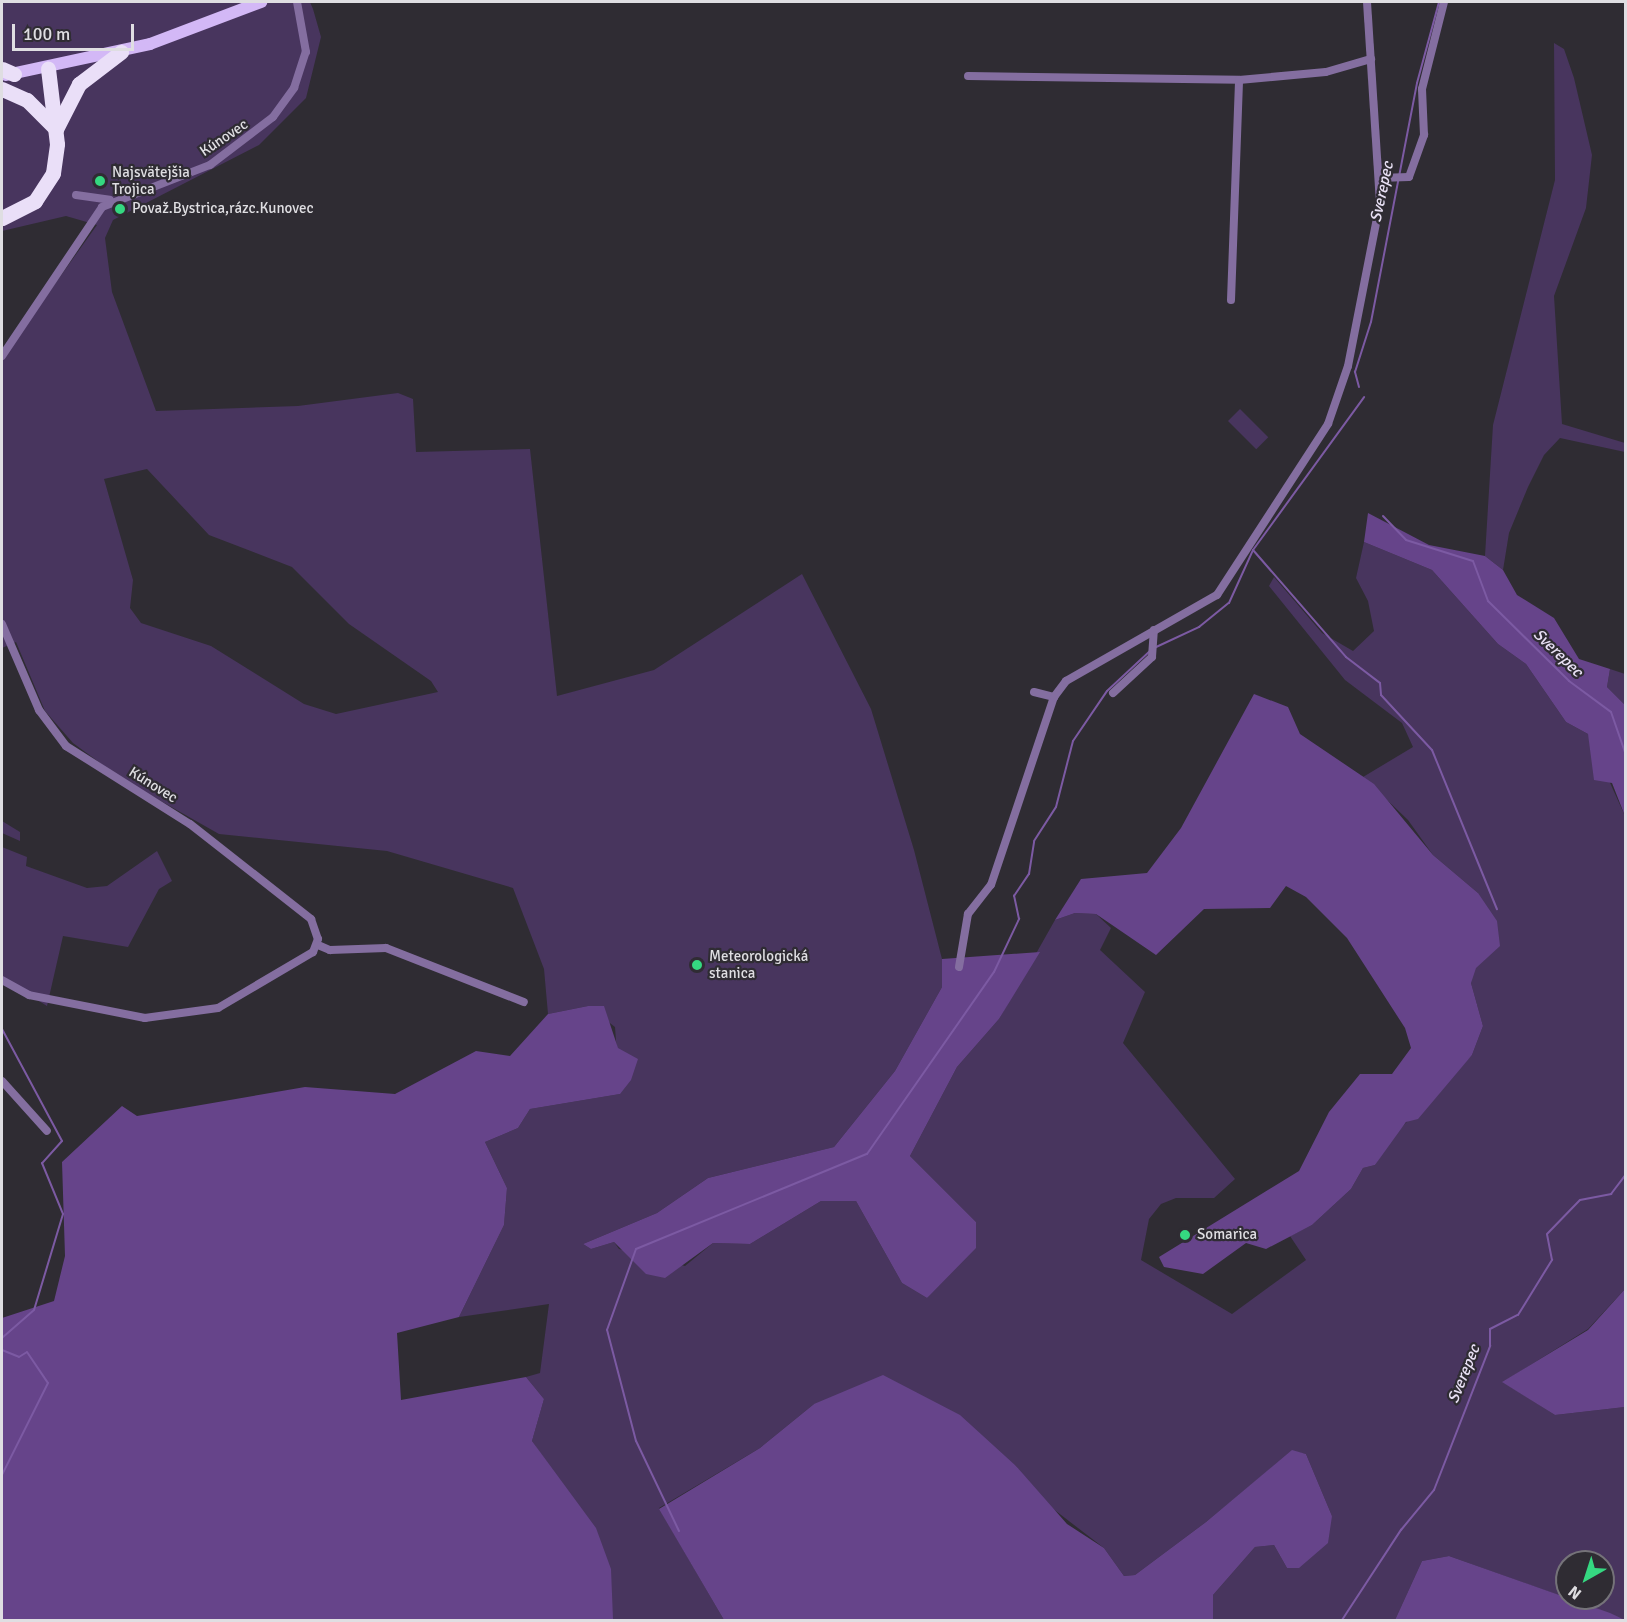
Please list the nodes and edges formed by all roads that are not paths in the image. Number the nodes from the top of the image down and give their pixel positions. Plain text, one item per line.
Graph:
1 (261, 2) edge
2 (297, 2) edge
3 (1367, 2) edge
4 (1444, 2) edge
5 (121, 52) junction
6 (1371, 59) junction
7 (48, 69) junction
8 (6, 73) edge
9 (968, 76) dead end
10 (1239, 80) junction
11 (2, 89) edge
12 (56, 129) junction
13 (1379, 178) junction
14 (76, 195) dead end
15 (111, 200) junction
16 (2, 218) edge
17 (1231, 300) dead end
18 (2, 356) edge
19 (2, 624) edge
20 (1154, 630) junction
21 (1034, 692) dead end
22 (1113, 693) dead end
23 (1054, 697) junction
24 (318, 945) junction
25 (959, 967) dead end
26 (2, 980) edge
27 (524, 1002) dead end
28 (2, 1081) edge
29 (47, 1131) dead end

1 - 5 main road
2 - 15 street, Kúnovec
3 - 6 street
4 - 13 street
5 - 7 main road
5 - 12 highway
6 - 10 street
6 - 13 street
7 - 8 main road
7 - 12 highway
9 - 10 street
10 - 17 street
11 - 12 highway
12 - 16 highway
13 - 20 street
14 - 15 street
15 - 18 street
19 - 24 street, Kúnovec
20 - 22 street
20 - 23 street
21 - 23 street
23 - 25 street
24 - 26 street
24 - 27 street
28 - 29 street

